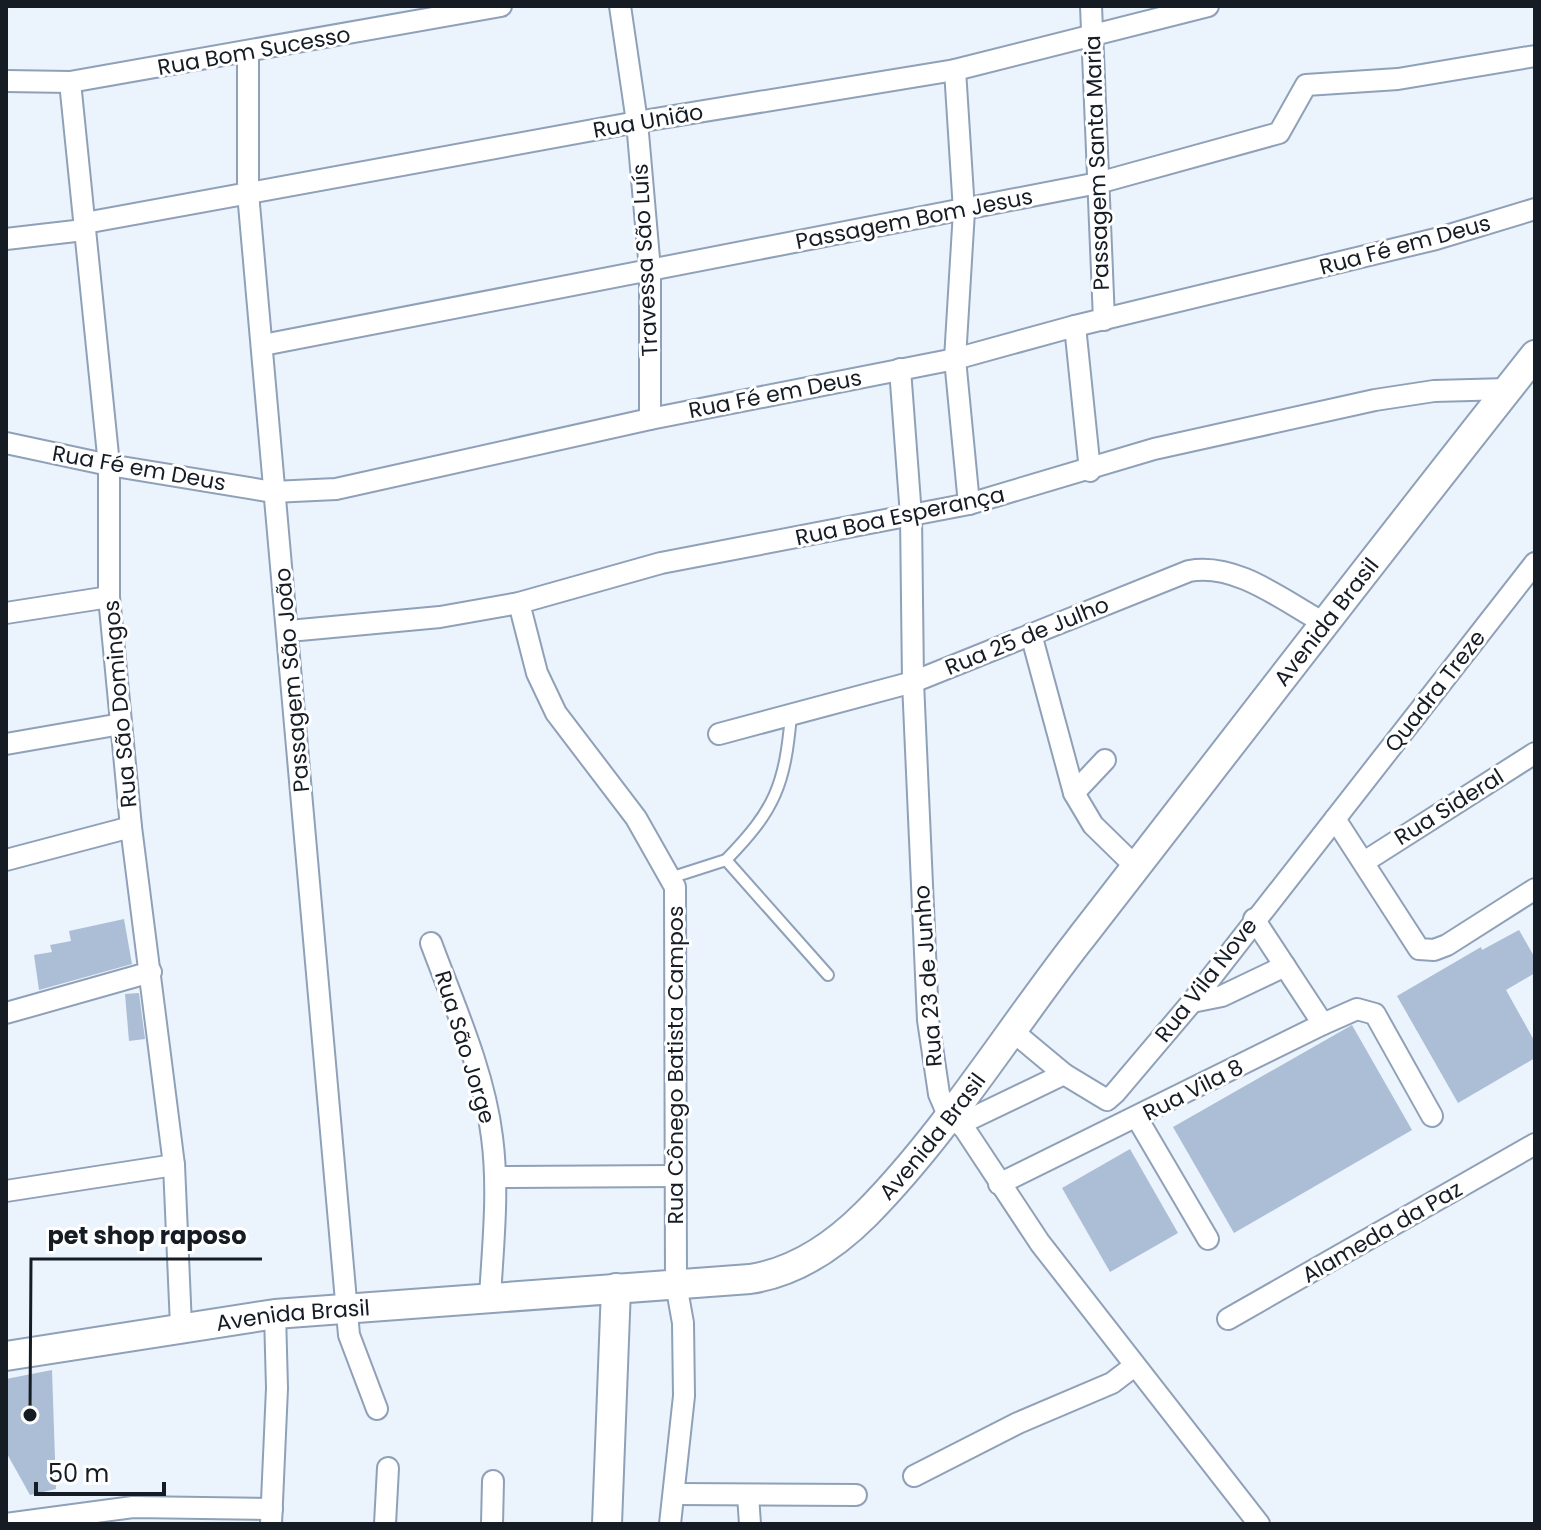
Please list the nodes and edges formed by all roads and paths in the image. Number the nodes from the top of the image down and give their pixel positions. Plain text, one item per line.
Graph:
1 (501, 6) edge
2 (620, 6) edge
3 (1091, 6) edge
4 (1208, 6) edge
5 (1092, 38) junction
6 (248, 53) junction
7 (1535, 56) edge
8 (955, 70) junction
9 (6, 81) edge
10 (70, 82) junction
11 (637, 122) junction
12 (1098, 183) junction
13 (248, 193) junction
14 (1535, 209) edge
15 (964, 211) junction
16 (85, 227) junction
17 (6, 239) edge
18 (650, 270) junction
19 (1104, 320) junction
20 (1075, 326) junction
21 (263, 345) junction
22 (1535, 355) edge
23 (955, 359) junction
24 (900, 369) junction
25 (1508, 389) junction
26 (650, 419) junction
27 (6, 443) edge
28 (109, 465) junction
29 (1090, 471) junction
30 (273, 492) junction
31 (969, 504) junction
32 (911, 516) junction
33 (1535, 563) edge
34 (109, 597) junction
35 (519, 603) junction
36 (6, 613) edge
37 (1326, 624) junction
38 (289, 631) junction
39 (1031, 634) junction
40 (913, 682) junction
41 (791, 715) junction
42 (121, 724) junction
43 (719, 734) dead end
44 (6, 744) edge
45 (1535, 753) edge
46 (1105, 760) dead end
47 (1074, 793) junction
48 (1335, 819) junction
49 (131, 827) junction
50 (6, 860) edge
51 (726, 860) junction
52 (1364, 862) junction
53 (1136, 867) junction
54 (670, 878) junction
55 (1535, 889) edge
56 (1254, 919) junction
57 (431, 943) dead end
58 (1285, 966) junction
59 (151, 972) junction
60 (828, 975) dead end
61 (1192, 1002) junction
62 (6, 1013) edge
63 (1323, 1024) junction
64 (1010, 1029) junction
65 (1064, 1074) junction
66 (1107, 1100) junction
67 (1432, 1116) dead end
68 (954, 1120) junction
69 (1129, 1122) junction
70 (1535, 1144) edge
71 (174, 1165) junction
72 (675, 1176) junction
73 (496, 1177) junction
74 (999, 1184) junction
75 (6, 1191) edge
76 (1208, 1239) dead end
77 (676, 1284) junction
78 (616, 1288) junction
79 (490, 1297) junction
80 (346, 1307) junction
81 (275, 1314) junction
82 (1228, 1319) dead end
83 (181, 1326) junction
84 (6, 1356) edge
85 (1133, 1367) junction
86 (377, 1409) dead end
87 (388, 1468) dead end
88 (914, 1476) dead end
89 (493, 1481) dead end
90 (676, 1494) junction
91 (748, 1495) junction
92 (856, 1495) dead end
93 (272, 1517) edge
94 (6, 1524) edge
95 (385, 1524) edge
96 (492, 1524) edge
97 (607, 1524) edge
98 (670, 1524) edge
99 (750, 1524) edge
100 (1259, 1524) edge

1 - 6 street, Rua Bom Sucesso
2 - 11 street, Travessa São Luís
3 - 5 street, Passagem Santa Maria
4 - 5 street, Rua União
5 - 8 street, Rua União
5 - 12 street, Passagem Santa Maria
6 - 10 street, Rua Bom Sucesso
6 - 13 street, Passagem São João
7 - 12 street, Passagem Bom Jesus
8 - 11 street, Rua União
8 - 15 street
9 - 10 street, Rua Bom Sucesso
10 - 16 street, Rua São Domingos
11 - 13 street, Rua União
11 - 18 street, Travessa São Luís
12 - 15 street, Passagem Bom Jesus
12 - 19 street, Passagem Santa Maria
13 - 16 street, Rua União
13 - 21 street, Passagem São João
14 - 19 street, Rua Fé em Deus
15 - 18 street, Passagem Bom Jesus
15 - 23 street
16 - 17 street, Rua União
16 - 28 street, Rua São Domingos
18 - 21 street, Passagem Bom Jesus
18 - 26 street, Travessa São Luís
19 - 20 street, Rua Fé em Deus
20 - 23 street, Rua Fé em Deus
20 - 29 street
21 - 30 street, Passagem São João
22 - 25 main road, Avenida Brasil
23 - 24 street, Rua Fé em Deus
23 - 31 street
24 - 26 street, Rua Fé em Deus
24 - 32 street, Rua 23 de Junho
25 - 29 street, Rua Boa Esperança
25 - 37 main road, Avenida Brasil
26 - 30 street, Rua Fé em Deus
27 - 28 street, Rua Fé em Deus
28 - 30 street, Rua Fé em Deus
28 - 34 street, Rua São Domingos
29 - 31 street, Rua Boa Esperança
30 - 38 street, Passagem São João
31 - 32 street, Rua Boa Esperança
32 - 35 street, Rua Boa Esperança
32 - 40 street, Rua 23 de Junho
33 - 48 street, Quadra Treze
34 - 36 street
34 - 42 street, Rua São Domingos
35 - 38 street, Rua Boa Esperança
35 - 54 street, Rua Cônego Batista Campos
37 - 39 street, Rua 25 de Julho
37 - 53 main road, Avenida Brasil
38 - 80 street, Passagem São João
39 - 40 street, Rua 25 de Julho
39 - 47 street
40 - 41 street, Rua 25 de Julho
40 - 68 street, Rua 23 de Junho
41 - 43 street, Rua 25 de Julho
41 - 51 lane
42 - 44 street
42 - 49 street, Rua São Domingos
45 - 52 street, Rua Sideral
46 - 47 street
47 - 53 street
48 - 52 street
48 - 56 street, Rua Vila Nove
49 - 50 street
49 - 59 street, Rua São Domingos
51 - 54 lane
51 - 60 lane
52 - 55 street
53 - 64 main road, Avenida Brasil
54 - 72 street, Rua Cônego Batista Campos
56 - 58 street
56 - 61 street, Rua Vila Nove
57 - 73 street, Rua São Jorge
58 - 61 street
58 - 63 street
59 - 62 street
59 - 71 street, Rua São Domingos
61 - 66 street, Rua Vila Nove
63 - 67 street, Rua Vila 8
63 - 69 street, Rua Vila 8
64 - 65 street
64 - 68 main road, Avenida Brasil
65 - 66 street
65 - 68 street
66 - 69 street
68 - 74 street, Rua 23 de Junho
68 - 77 main road, Avenida Brasil
69 - 74 street, Rua Vila 8
69 - 76 street
70 - 82 street, Alameda da Paz
71 - 75 street
71 - 83 street, Rua São Domingos
72 - 73 street
72 - 77 street, Rua Cônego Batista Campos
73 - 79 street, Rua São Jorge
74 - 85 street, Rua 23 de Junho
77 - 78 main road, Avenida Brasil
77 - 90 street, Rua Cônego Batista Campos
78 - 79 main road, Avenida Brasil
78 - 97 main road
79 - 80 main road, Avenida Brasil
80 - 81 main road, Avenida Brasil
80 - 86 street, Passagem São João
81 - 83 main road, Avenida Brasil
81 - 93 street
83 - 84 main road, Avenida Brasil
85 - 88 street
85 - 100 street, Rua 23 de Junho
87 - 95 street
89 - 96 street
90 - 91 street
90 - 98 street, Rua Cônego Batista Campos
91 - 92 street
91 - 99 street
93 - 94 street

